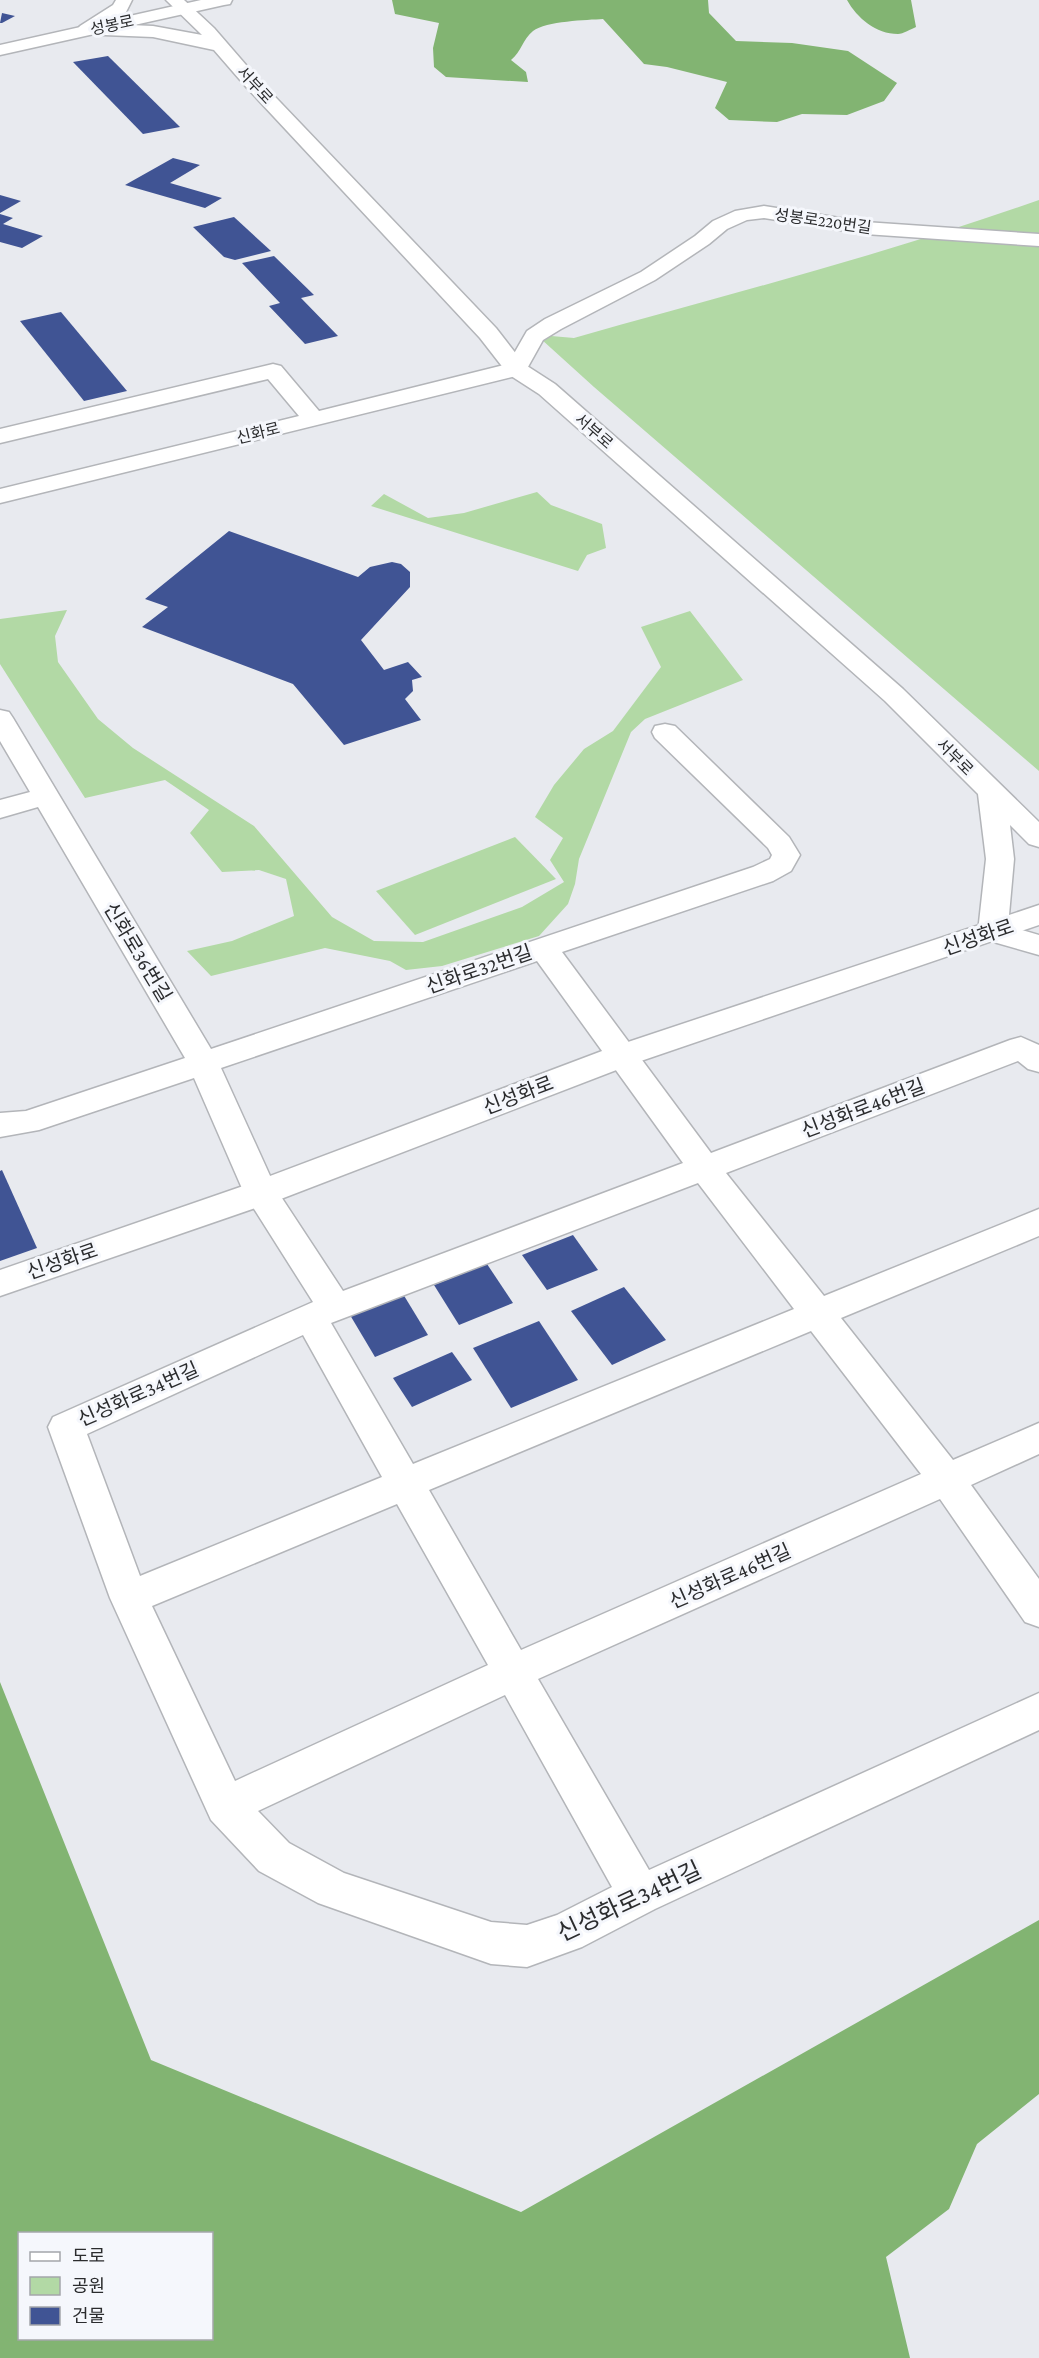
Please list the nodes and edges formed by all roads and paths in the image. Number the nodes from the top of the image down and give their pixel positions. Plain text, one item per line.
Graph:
1 (124, 0) edge
2 (224, 0) edge
3 (179, 4) edge
4 (86, 30) junction
5 (220, 47) junction
6 (0, 50) edge
7 (1039, 240) edge
8 (516, 369) junction
9 (314, 419) junction
10 (0, 436) edge
11 (0, 496) edge
12 (0, 718) edge
13 (665, 732) dead end
14 (992, 794) junction
15 (45, 796) junction
16 (0, 809) edge
17 (1039, 838) edge
18 (1039, 915) edge
19 (993, 932) junction
20 (1039, 945) edge
21 (543, 948) junction
22 (1030, 1054) edge
23 (621, 1056) junction
24 (203, 1062) junction
25 (0, 1125) edge
26 (704, 1168) junction
27 (261, 1193) junction
28 (1039, 1222) edge
29 (0, 1283) edge
30 (322, 1312) junction
31 (818, 1314) junction
32 (1039, 1438) edge
33 (947, 1480) junction
34 (405, 1484) junction
35 (129, 1598) junction
36 (1039, 1610) edge
37 (513, 1672) junction
38 (1039, 1711) edge
39 (226, 1806) junction
40 (640, 1895) junction

1 - 4 street
2 - 3 street, 성봉로
3 - 4 street, 성봉로
3 - 5 street, 서부로
4 - 5 street
4 - 6 street, 성봉로
5 - 8 street, 서부로
7 - 8 street, 성봉로220번길
8 - 9 street, 신화로
8 - 14 street, 서부로
9 - 10 street
9 - 11 street, 신화로
12 - 15 street, 신화로36번길
13 - 21 street, 신화로32번길
14 - 17 street, 서부로
14 - 19 street
15 - 16 street
15 - 24 street, 신화로36번길
18 - 19 street, 신성화로
19 - 20 street
19 - 23 street, 신성화로
21 - 23 street
21 - 24 street, 신화로32번길
22 - 26 street, 신성화로46번길
23 - 26 street
23 - 27 street, 신성화로
24 - 25 street, 신화로32번길
24 - 27 street, 신화로36번길
26 - 30 street, 신성화로46번길
26 - 31 street
27 - 29 street, 신성화로
27 - 30 street, 신화로36번길
28 - 31 street
30 - 34 street, 신화로36번길
30 - 35 street, 신성화로34번길
31 - 33 street
31 - 34 street
32 - 33 street, 신성화로46번길
33 - 36 street
33 - 37 street, 신성화로46번길
34 - 35 street
34 - 37 street, 신화로36번길
35 - 39 street, 신성화로34번길
37 - 39 street
37 - 40 street, 신화로36번길
38 - 40 street, 신성화로34번길
39 - 40 street, 신성화로34번길

